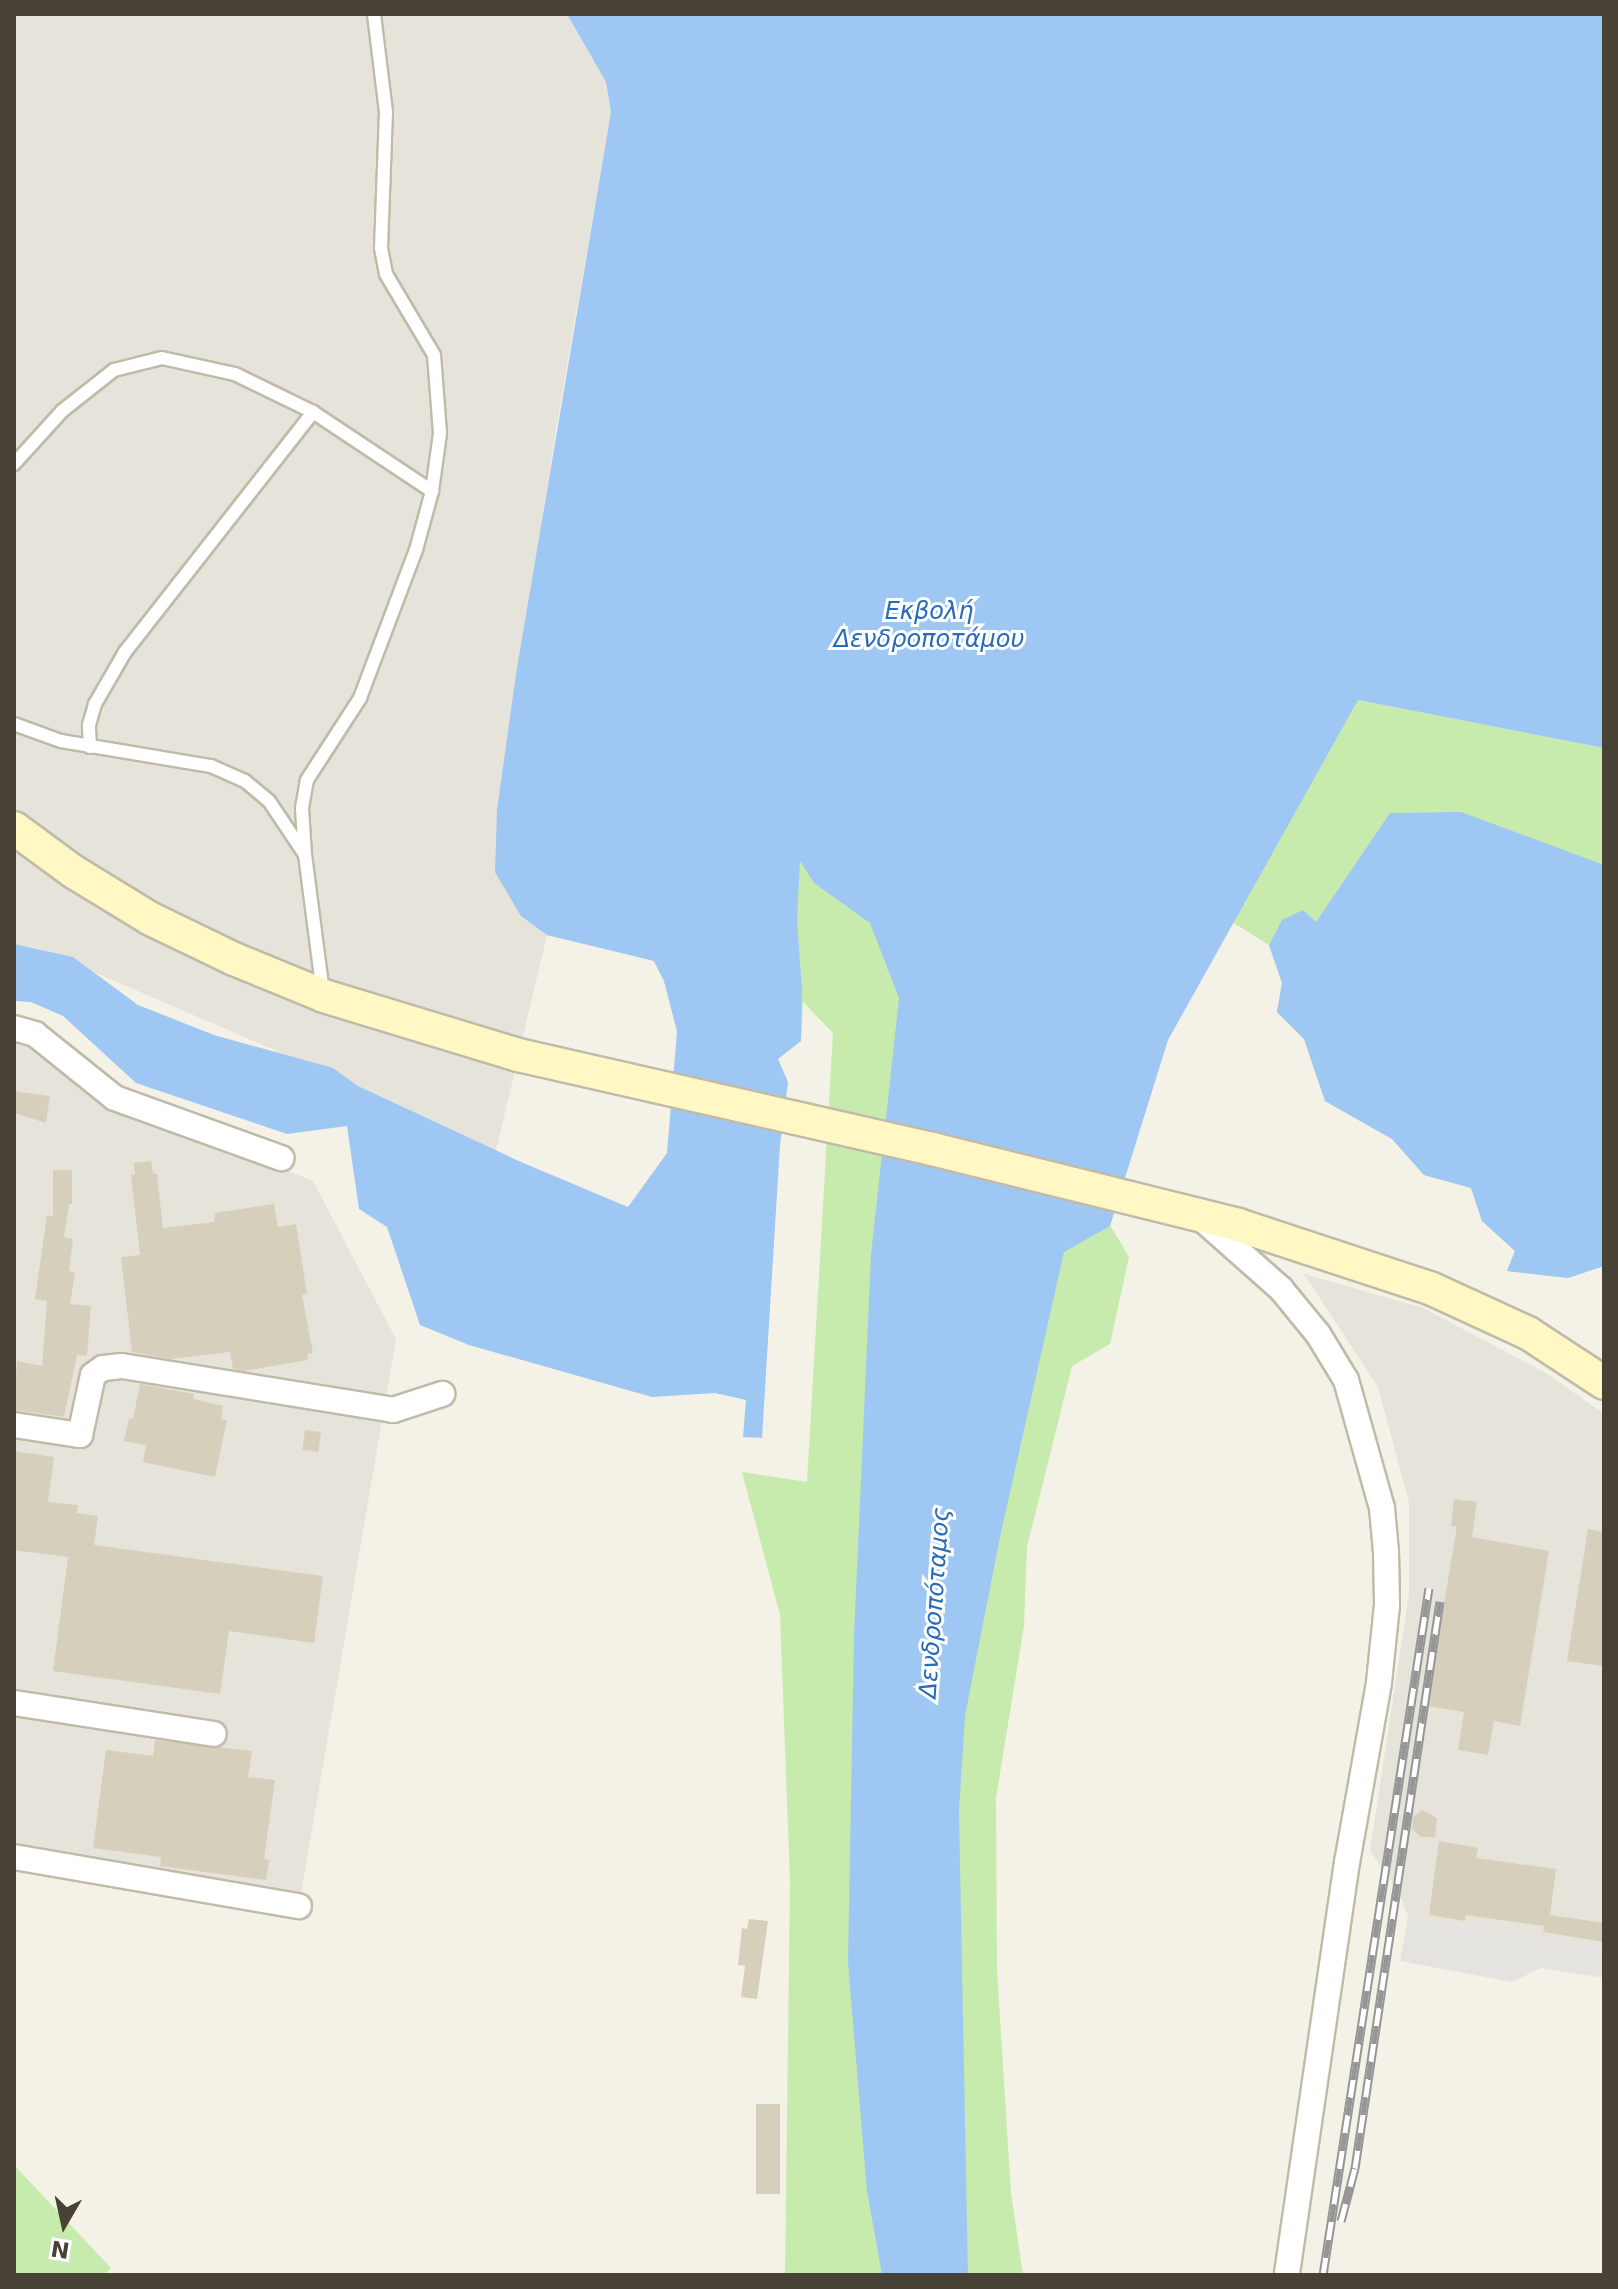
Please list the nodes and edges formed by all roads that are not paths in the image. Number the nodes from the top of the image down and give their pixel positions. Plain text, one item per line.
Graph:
1 (374, 14) edge
2 (313, 412) junction
3 (14, 464) edge
4 (432, 491) junction
5 (14, 724) edge
6 (90, 747) junction
7 (14, 828) edge
8 (305, 855) junction
9 (324, 996) junction
10 (14, 1028) edge
11 (281, 1158) dead end
12 (1198, 1215) junction
13 (1604, 1383) edge
14 (442, 1394) dead end
15 (14, 1425) edge
16 (14, 1703) edge
17 (214, 1734) dead end
18 (14, 1857) edge
19 (299, 1906) dead end
20 (1287, 2275) edge

1 - 4 lane
2 - 3 lane
2 - 4 lane
2 - 6 lane
4 - 8 lane
5 - 6 lane
6 - 8 lane
7 - 9 street
8 - 9 lane
9 - 12 street
10 - 11 street
12 - 13 street
12 - 20 street
14 - 15 street
16 - 17 street
18 - 19 street

